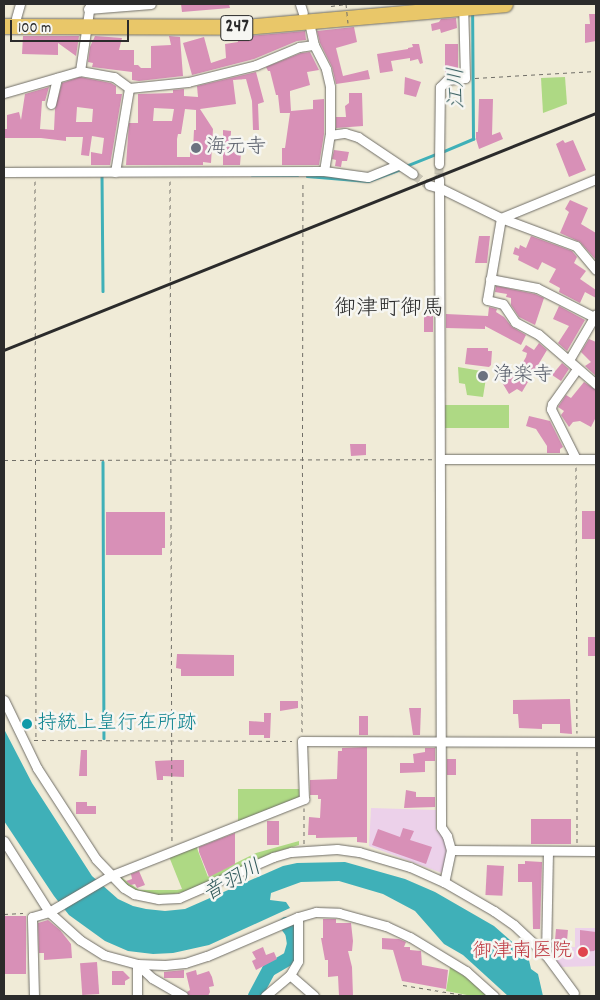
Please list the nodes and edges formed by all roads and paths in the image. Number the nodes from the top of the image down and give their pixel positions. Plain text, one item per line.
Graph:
1 (151, 4) edge
2 (346, 4) edge
3 (410, 4) edge
4 (506, 4) edge
5 (331, 6) dead end
6 (468, 6) edge
7 (304, 13) edge
8 (87, 15) edge
9 (11, 16) edge
10 (348, 23) dead end
11 (314, 45) junction
12 (80, 71) junction
13 (596, 71) edge
14 (57, 78) junction
15 (476, 78) dead end
16 (129, 88) junction
17 (4, 93) edge
18 (51, 104) dead end
19 (330, 135) junction
20 (439, 164) tunnel mouth
21 (398, 165) junction
22 (324, 171) junction
23 (4, 172) edge
24 (36, 172) junction
25 (114, 172) junction
26 (170, 172) junction
27 (303, 172) junction
28 (413, 174) tunnel mouth
29 (596, 179) edge
30 (439, 184) junction
31 (428, 185) tunnel mouth
32 (500, 218) junction
33 (596, 270) edge
34 (490, 279) junction
35 (595, 315) edge
36 (569, 360) junction
37 (577, 369) junction
38 (596, 384) edge
39 (170, 459) junction
40 (440, 459) junction
41 (576, 459) junction
42 (596, 459) edge
43 (4, 460) edge
44 (35, 460) junction
45 (303, 460) junction
46 (4, 700) edge
47 (21, 738) junction
48 (36, 740) junction
49 (302, 741) junction
50 (171, 742) junction
51 (440, 742) junction
52 (578, 742) junction
53 (596, 742) edge
54 (304, 799) junction
55 (4, 841) edge
56 (172, 850) junction
57 (304, 850) junction
58 (451, 850) junction
59 (548, 851) junction
60 (576, 851) junction
61 (596, 851) edge
62 (108, 877) junction
63 (444, 882) junction
64 (50, 911) junction
65 (4, 914) edge
66 (298, 916) junction
67 (32, 917) junction
68 (546, 954) junction
69 (137, 964) junction
70 (290, 975) junction
71 (404, 985) dead end
72 (574, 994) dead end
73 (34, 996) edge
74 (137, 996) edge
75 (183, 996) edge
76 (266, 996) edge
77 (314, 996) edge
78 (470, 996) edge
79 (494, 996) edge

1 - 8 street
2 - 5 path
2 - 10 path, bridge
3 - 7 highway, 247
4 - 6 highway, 247
6 - 7 highway, 247
6 - 20 street
7 - 8 highway, 247
7 - 11 street
8 - 9 highway, 247
8 - 12 street
11 - 16 street
11 - 19 street
12 - 14 street
12 - 16 street
13 - 15 path
14 - 17 street
14 - 18 street
16 - 25 street
19 - 21 street
19 - 22 street
21 - 22 street
21 - 28 street
22 - 27 street
23 - 24 street
24 - 25 street
24 - 44 path
25 - 26 street
26 - 27 street
26 - 39 path
27 - 45 path
29 - 32 street
30 - 31 street
30 - 32 street
30 - 40 street
32 - 33 street
32 - 34 street
34 - 35 street
34 - 36 street
35 - 36 street
36 - 37 street
37 - 38 street
37 - 41 street
39 - 44 path
39 - 45 path
39 - 50 path
40 - 41 street
40 - 45 path
40 - 51 street
41 - 42 street
41 - 52 path
43 - 44 path
44 - 48 path
45 - 49 path
46 - 47 street
47 - 48 path
47 - 62 street
48 - 50 path
49 - 50 path
49 - 51 street
49 - 54 street
50 - 56 path
51 - 52 street
51 - 58 street
52 - 53 street
52 - 60 path
54 - 56 street
54 - 57 path
55 - 64 street
56 - 62 street
57 - 62 street
57 - 63 street
58 - 59 street
58 - 63 street
59 - 60 street
59 - 68 street
60 - 61 street
62 - 64 street
63 - 68 street
64 - 67 street
64 - 69 street
65 - 67 path
66 - 69 street
66 - 70 street
66 - 79 street
67 - 73 street
68 - 72 street
69 - 74 street
69 - 75 street
70 - 76 street
70 - 77 street
71 - 78 path

